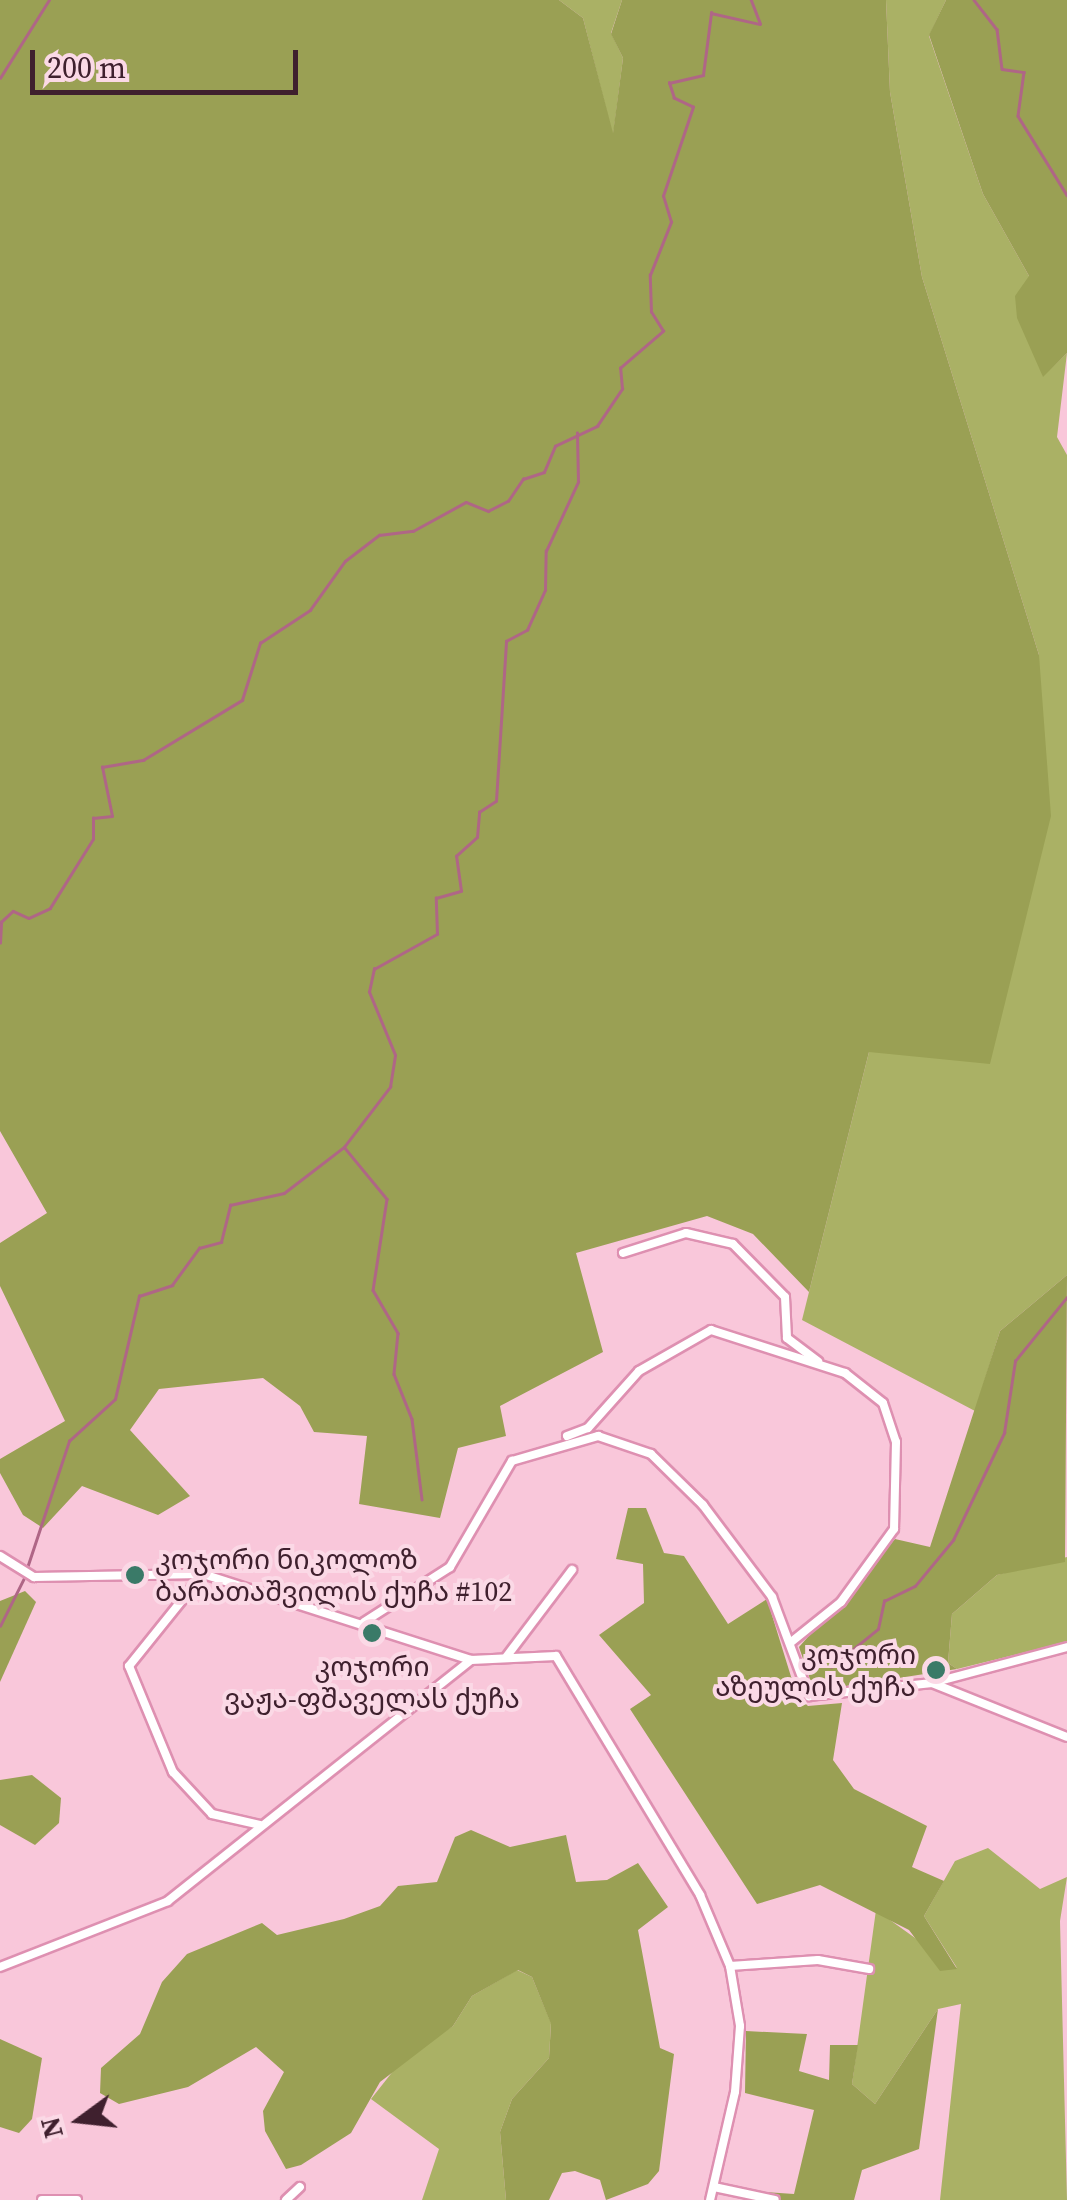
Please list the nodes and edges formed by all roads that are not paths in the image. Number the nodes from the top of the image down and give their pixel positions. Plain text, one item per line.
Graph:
1 (623, 1254) dead end
2 (824, 1365) junction
3 (548, 1444) junction
4 (0, 1556) edge
5 (572, 1570) dead end
6 (202, 1574) junction
7 (364, 1622) junction
8 (792, 1642) junction
9 (1067, 1647) edge
10 (506, 1656) junction
11 (471, 1660) junction
12 (932, 1683) junction
13 (1067, 1737) edge
14 (260, 1825) junction
15 (730, 1966) junction
16 (0, 1967) edge
17 (869, 1969) dead end
18 (300, 2187) dead end
19 (714, 2187) junction
20 (42, 2200) edge
21 (77, 2200) edge
22 (286, 2200) edge
23 (710, 2200) edge
24 (775, 2200) edge

1 - 2 street
2 - 3 street
2 - 8 street
3 - 7 street
3 - 8 street
4 - 6 street
5 - 10 street
6 - 7 street
6 - 14 street
7 - 11 street
8 - 12 street
9 - 12 street
10 - 11 street
10 - 15 street
11 - 14 street
12 - 13 street
14 - 16 street
15 - 17 street
15 - 19 street
18 - 22 street
19 - 23 street
19 - 24 street
20 - 21 street

